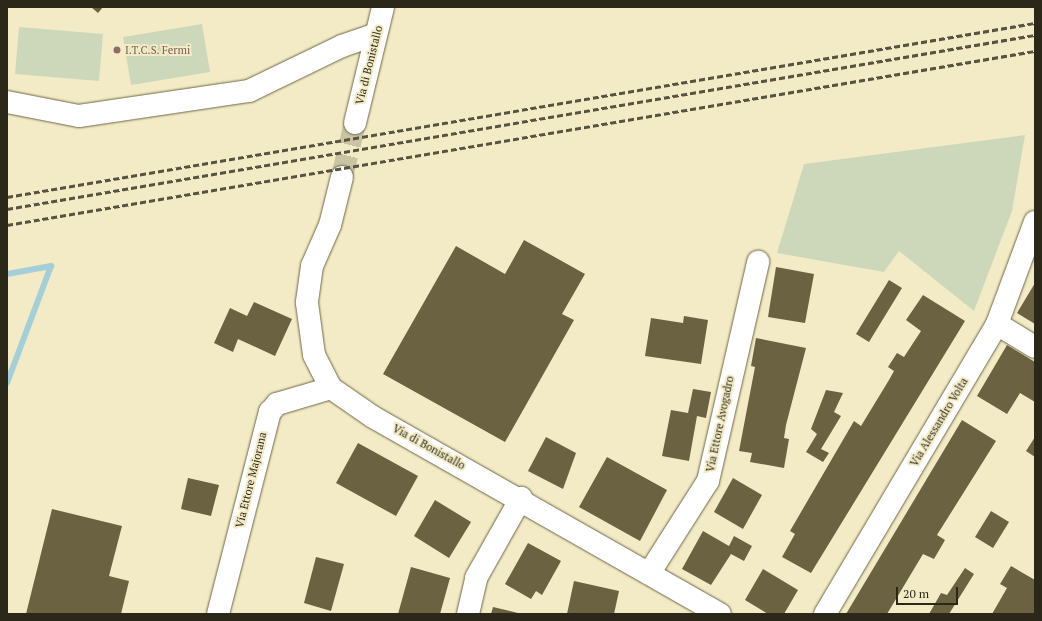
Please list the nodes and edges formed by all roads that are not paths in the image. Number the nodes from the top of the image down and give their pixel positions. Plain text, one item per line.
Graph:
1 (383, 7) edge
2 (374, 35) junction
3 (7, 102) edge
4 (355, 123) tunnel mouth
5 (342, 177) tunnel mouth
6 (1035, 222) edge
7 (758, 262) dead end
8 (997, 324) junction
9 (1035, 347) edge
10 (331, 388) junction
11 (521, 498) junction
12 (650, 572) junction
13 (218, 614) edge
14 (468, 614) edge
15 (720, 614) edge
16 (825, 614) edge

1 - 2 street, Via di Bonistallo
2 - 3 street
2 - 4 street, Via di Bonistallo
5 - 10 street, Via di Bonistallo
6 - 8 street, Via Alessandro Volta
7 - 12 street, Via Ettore Avogadro
8 - 9 street
8 - 16 street, Via Alessandro Volta
10 - 11 street, Via di Bonistallo
10 - 13 street, Via Ettore Majorana
11 - 12 street, Via di Bonistallo
11 - 14 street
12 - 15 street, Via di Bonistallo

